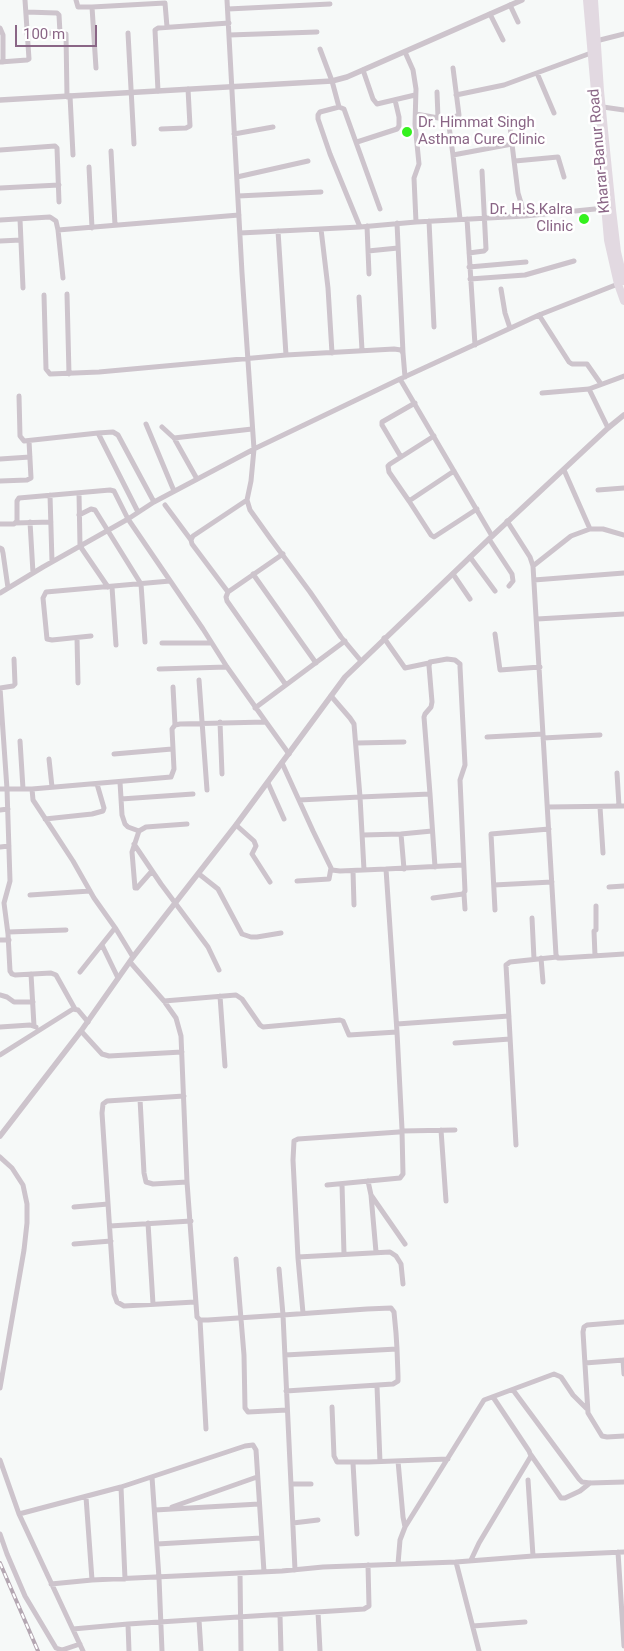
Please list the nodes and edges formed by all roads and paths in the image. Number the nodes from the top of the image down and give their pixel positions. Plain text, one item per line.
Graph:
1 (25, 0) edge
2 (76, 0) edge
3 (227, 0) edge
4 (522, 0) edge
5 (587, 0) edge
6 (594, 0) edge
7 (165, 1) edge
8 (146, 2) edge
9 (330, 4) dead end
10 (510, 6) junction
11 (92, 7) junction
12 (228, 8) junction
13 (26, 12) junction
14 (490, 14) junction
15 (518, 22) dead end
16 (228, 23) junction
17 (168, 27) junction
18 (0, 28) edge
19 (60, 32) junction
20 (128, 32) dead end
21 (317, 32) dead end
22 (27, 34) junction
23 (624, 34) edge
24 (229, 36) junction
25 (503, 40) dead end
26 (596, 41) junction
27 (320, 48) dead end
28 (405, 52) junction
29 (591, 53) junction
30 (1, 62) edge
31 (96, 68) dead end
32 (453, 68) dead end
33 (363, 70) junction
34 (537, 73) junction
35 (332, 81) junction
36 (232, 86) junction
37 (188, 89) junction
38 (158, 91) junction
39 (437, 92) dead end
40 (131, 93) junction
41 (415, 95) junction
42 (456, 95) junction
43 (69, 96) junction
44 (0, 100) edge
45 (395, 100) junction
46 (339, 107) junction
47 (603, 107) junction
48 (624, 110) edge
49 (554, 113) dead end
50 (416, 114) junction
51 (438, 118) junction
52 (448, 119) junction
53 (510, 126) dead end
54 (273, 127) dead end
55 (161, 129) dead end
56 (234, 134) junction
57 (356, 142) junction
58 (134, 144) dead end
59 (512, 144) junction
60 (0, 150) edge
61 (111, 150) dead end
62 (73, 155) dead end
63 (453, 155) junction
64 (308, 160) dead end
65 (515, 162) junction
66 (90, 167) dead end
67 (482, 171) dead end
68 (237, 177) junction
69 (564, 177) dead end
70 (58, 185) junction
71 (0, 188) edge
72 (321, 192) dead end
73 (238, 196) junction
74 (59, 202) dead end
75 (605, 208) junction
76 (380, 209) dead end
77 (239, 215) junction
78 (525, 216) junction
79 (485, 218) junction
80 (20, 219) junction
81 (460, 219) junction
82 (467, 219) junction
83 (0, 220) edge
84 (429, 221) junction
85 (416, 222) junction
86 (397, 223) junction
87 (116, 225) junction
88 (366, 226) junction
89 (360, 227) junction
90 (92, 228) junction
91 (320, 229) junction
92 (58, 230) junction
93 (278, 231) junction
94 (240, 233) junction
95 (21, 240) junction
96 (0, 241) edge
97 (398, 248) junction
98 (368, 251) junction
99 (468, 253) junction
100 (574, 261) dead end
101 (526, 262) dead end
102 (469, 267) junction
103 (370, 274) dead end
104 (63, 278) dead end
105 (470, 279) junction
106 (622, 281) edge
107 (23, 288) dead end
108 (501, 289) dead end
109 (67, 294) dead end
110 (44, 295) dead end
111 (359, 297) dead end
112 (624, 301) edge
113 (539, 315) junction
114 (434, 327) dead end
115 (510, 328) junction
116 (475, 345) junction
117 (362, 350) junction
118 (332, 353) junction
119 (403, 353) junction
120 (286, 355) junction
121 (248, 359) junction
122 (69, 374) junction
123 (624, 376) edge
124 (403, 378) junction
125 (601, 384) junction
126 (589, 389) junction
127 (542, 393) dead end
128 (19, 396) dead end
129 (415, 404) junction
130 (624, 416) edge
131 (146, 424) dead end
132 (162, 426) dead end
133 (252, 428) junction
134 (608, 428) junction
135 (98, 433) junction
136 (434, 436) junction
137 (174, 438) junction
138 (29, 441) junction
139 (254, 449) junction
140 (30, 457) junction
141 (401, 457) junction
142 (0, 459) edge
143 (564, 470) junction
144 (454, 471) junction
145 (197, 479) junction
146 (0, 481) edge
147 (624, 488) edge
148 (598, 490) dead end
149 (174, 491) junction
150 (79, 493) junction
151 (50, 495) junction
152 (247, 500) junction
153 (409, 501) junction
154 (154, 502) junction
155 (165, 505) dead end
156 (477, 509) junction
157 (138, 512) junction
158 (80, 515) junction
159 (128, 519) junction
160 (30, 522) junction
161 (51, 522) junction
162 (508, 522) junction
163 (15, 523) junction
164 (0, 524) edge
165 (590, 528) junction
166 (107, 531) junction
167 (624, 535) edge
168 (490, 537) junction
169 (191, 540) junction
170 (80, 546) junction
171 (0, 548) edge
172 (283, 554) junction
173 (470, 557) junction
174 (52, 562) junction
175 (533, 566) junction
176 (33, 573) junction
177 (624, 573) edge
178 (253, 574) junction
179 (453, 574) junction
180 (534, 580) junction
181 (170, 581) junction
182 (141, 584) junction
183 (509, 586) dead end
184 (110, 587) junction
185 (8, 588) junction
186 (495, 591) dead end
187 (228, 592) junction
188 (0, 593) edge
189 (470, 599) dead end
190 (624, 614) edge
191 (537, 619) junction
192 (495, 634) dead end
193 (92, 636) dead end
194 (77, 638) junction
195 (384, 638) junction
196 (345, 641) junction
197 (145, 642) dead end
198 (162, 643) dead end
199 (211, 643) junction
200 (116, 645) dead end
201 (14, 660) dead end
202 (361, 661) junction
203 (316, 663) junction
204 (429, 663) junction
205 (227, 667) junction
206 (540, 667) junction
207 (159, 669) dead end
208 (199, 680) dead end
209 (78, 683) dead end
210 (286, 685) junction
211 (174, 687) dead end
212 (0, 688) edge
213 (330, 696) junction
214 (255, 708) junction
215 (202, 722) junction
216 (220, 722) junction
217 (266, 722) junction
218 (175, 725) junction
219 (600, 734) dead end
220 (543, 736) junction
221 (487, 738) dead end
222 (20, 741) dead end
223 (404, 742) dead end
224 (356, 743) junction
225 (172, 748) junction
226 (114, 754) dead end
227 (289, 754) junction
228 (49, 759) dead end
229 (282, 763) junction
230 (617, 773) dead end
231 (222, 774) dead end
232 (120, 782) junction
233 (268, 782) junction
234 (97, 784) junction
235 (52, 787) junction
236 (0, 789) edge
237 (7, 789) junction
238 (23, 789) junction
239 (32, 789) junction
240 (208, 790) dead end
241 (193, 794) dead end
242 (430, 794) junction
243 (360, 797) junction
244 (121, 799) junction
245 (300, 800) junction
246 (621, 806) edge
247 (548, 807) junction
248 (600, 807) junction
249 (8, 809) junction
250 (0, 810) edge
251 (45, 819) junction
252 (284, 819) dead end
253 (187, 824) dead end
254 (236, 825) junction
255 (549, 829) junction
256 (139, 831) junction
257 (432, 831) junction
258 (401, 834) junction
259 (363, 835) junction
260 (134, 844) junction
261 (9, 846) junction
262 (0, 847) edge
263 (603, 852) dead end
264 (463, 865) junction
265 (435, 867) junction
266 (330, 868) junction
267 (404, 868) junction
268 (364, 870) junction
269 (386, 870) junction
270 (152, 871) junction
271 (353, 871) junction
272 (198, 874) junction
273 (297, 881) dead end
274 (270, 882) dead end
275 (552, 882) junction
276 (494, 885) junction
277 (624, 886) edge
278 (609, 887) dead end
279 (0, 891) edge
280 (7, 891) junction
281 (90, 891) junction
282 (464, 894) junction
283 (30, 895) dead end
284 (433, 898) dead end
285 (176, 904) junction
286 (354, 905) dead end
287 (596, 906) dead end
288 (465, 909) dead end
289 (495, 910) dead end
290 (532, 918) dead end
291 (0, 921) edge
292 (7, 921) junction
293 (116, 928) junction
294 (66, 930) dead end
295 (8, 932) junction
296 (281, 933) dead end
297 (0, 940) edge
298 (9, 940) junction
299 (102, 945) junction
300 (624, 954) edge
301 (595, 956) junction
302 (557, 957) junction
303 (541, 958) junction
304 (132, 959) junction
305 (534, 959) junction
306 (219, 970) dead end
307 (80, 972) dead end
308 (32, 974) junction
309 (118, 978) junction
310 (543, 982) dead end
311 (0, 995) edge
312 (220, 996) junction
313 (164, 1001) junction
314 (33, 1002) junction
315 (75, 1009) junction
316 (509, 1016) junction
317 (88, 1022) junction
318 (396, 1024) junction
319 (34, 1026) junction
320 (0, 1027) edge
321 (40, 1030) junction
322 (81, 1032) junction
323 (397, 1032) junction
324 (510, 1039) junction
325 (455, 1043) dead end
326 (182, 1052) junction
327 (0, 1056) edge
328 (225, 1066) dead end
329 (184, 1096) junction
330 (140, 1099) junction
331 (442, 1130) junction
332 (455, 1130) dead end
333 (402, 1131) junction
334 (0, 1136) edge
335 (516, 1145) dead end
336 (0, 1157) edge
337 (368, 1181) junction
338 (188, 1182) junction
339 (342, 1184) junction
340 (327, 1185) dead end
341 (371, 1195) junction
342 (446, 1201) dead end
343 (108, 1204) junction
344 (74, 1207) dead end
345 (191, 1221) junction
346 (148, 1223) junction
347 (110, 1226) junction
348 (111, 1241) junction
349 (74, 1244) dead end
350 (405, 1244) dead end
351 (376, 1252) junction
352 (344, 1254) junction
353 (298, 1257) junction
354 (236, 1259) dead end
355 (279, 1269) dead end
356 (403, 1284) dead end
357 (196, 1302) junction
358 (153, 1304) junction
359 (302, 1313) junction
360 (283, 1315) junction
361 (241, 1318) junction
362 (200, 1320) junction
363 (624, 1322) edge
364 (396, 1349) junction
365 (285, 1355) junction
366 (624, 1360) edge
367 (585, 1362) junction
368 (624, 1374) edge
369 (377, 1386) junction
370 (0, 1388) edge
371 (513, 1390) junction
372 (286, 1391) junction
373 (493, 1397) junction
374 (332, 1407) dead end
375 (586, 1408) junction
376 (287, 1410) junction
377 (206, 1429) dead end
378 (624, 1436) edge
379 (530, 1455) junction
380 (448, 1459) junction
381 (0, 1460) edge
382 (398, 1461) junction
383 (380, 1462) junction
384 (353, 1463) junction
385 (152, 1477) junction
386 (257, 1477) junction
387 (528, 1480) dead end
388 (624, 1482) edge
389 (590, 1483) junction
390 (292, 1484) junction
391 (311, 1484) dead end
392 (121, 1487) junction
393 (86, 1497) junction
394 (259, 1504) junction
395 (155, 1510) junction
396 (164, 1510) junction
397 (19, 1514) junction
398 (318, 1520) dead end
399 (293, 1523) junction
400 (405, 1526) junction
401 (0, 1534) edge
402 (357, 1534) dead end
403 (261, 1538) junction
404 (157, 1544) junction
405 (621, 1552) edge
406 (534, 1556) junction
407 (472, 1560) junction
408 (456, 1562) junction
409 (398, 1564) junction
410 (368, 1565) junction
411 (295, 1570) junction
412 (264, 1572) junction
413 (240, 1573) junction
414 (159, 1578) junction
415 (125, 1579) junction
416 (92, 1580) junction
417 (51, 1584) junction
418 (622, 1599) edge
419 (318, 1612) junction
420 (280, 1614) junction
421 (240, 1617) junction
422 (199, 1620) junction
423 (160, 1622) junction
424 (525, 1622) dead end
425 (128, 1624) junction
426 (623, 1624) edge
427 (473, 1626) junction
428 (73, 1629) junction
429 (80, 1644) junction
430 (624, 1646) edge
431 (83, 1651) edge
432 (129, 1651) edge
433 (162, 1651) edge
434 (201, 1651) edge
435 (242, 1651) edge
436 (281, 1651) edge
437 (320, 1651) edge
438 (479, 1651) edge

1 - 13 street
2 - 11 street
3 - 12 street
4 - 10 street
5 - 29 highway, Kharar-Banur Road
6 - 26 highway
7 - 8 street
7 - 17 street
8 - 11 street
9 - 12 street
10 - 14 street
10 - 15 street
11 - 31 street
12 - 16 street
13 - 19 street
13 - 22 street
14 - 25 street
14 - 28 street
16 - 17 street
16 - 24 street
17 - 38 street
18 - 30 street
19 - 22 street
19 - 43 street
20 - 40 street
21 - 24 street
22 - 30 street
23 - 26 street
24 - 36 street
26 - 47 highway
27 - 35 street
28 - 33 street
28 - 41 street
29 - 34 street
29 - 75 highway, Kharar-Banur Road
32 - 42 street
33 - 35 street
33 - 45 street
34 - 42 street
34 - 49 street
35 - 36 street
35 - 46 street
36 - 37 street
36 - 56 street
37 - 38 street
37 - 55 street
38 - 40 street
39 - 51 street
40 - 43 street
40 - 58 street
41 - 45 street
41 - 50 street
42 - 52 street
43 - 44 street
43 - 62 street
45 - 57 street
46 - 57 street
46 - 89 street
47 - 48 street
47 - 106 highway
50 - 51 street
50 - 85 street
51 - 52 street
52 - 63 street
53 - 59 street
54 - 56 street
56 - 68 street
57 - 76 street
59 - 63 street
59 - 65 street
60 - 70 street
61 - 87 street
63 - 81 street
64 - 68 street
65 - 69 street
65 - 78 street
66 - 90 street
67 - 79 street
68 - 73 street
70 - 71 street
70 - 74 street
72 - 73 street
73 - 77 street
75 - 78 street
75 - 106 highway, Kharar-Banur Road
77 - 87 street
77 - 94 street
78 - 79 street
79 - 82 street
79 - 99 street
80 - 83 street
80 - 92 street
80 - 95 street
81 - 82 street
81 - 84 street
82 - 99 street
84 - 85 street
84 - 114 street
85 - 86 street
86 - 88 street
86 - 97 street
87 - 90 street
88 - 89 street
88 - 98 street
89 - 91 street
90 - 92 street
91 - 93 street
91 - 118 street
92 - 104 street
93 - 94 street
93 - 120 street
94 - 121 street
95 - 96 street
95 - 107 street
97 - 98 street
97 - 119 street
98 - 103 street
99 - 102 street
100 - 105 street
101 - 102 street
102 - 105 street
105 - 116 street
106 - 112 highway, Kharar-Banur Road
106 - 113 street
108 - 115 street
109 - 122 street
110 - 122 street
111 - 117 street
113 - 115 street
113 - 125 street
115 - 116 street
116 - 124 street
117 - 118 street
117 - 119 street
118 - 120 street
119 - 124 street
120 - 121 street
121 - 122 street
121 - 133 street
123 - 125 street
124 - 129 street
124 - 139 street
125 - 126 street
126 - 127 street
126 - 134 street
128 - 138 street
129 - 136 street
129 - 141 street
130 - 134 street
131 - 149 street
132 - 137 street
133 - 137 street
133 - 139 street
134 - 143 street
135 - 138 street
135 - 154 street
135 - 157 street
136 - 141 street
136 - 144 street
137 - 145 street
138 - 140 street
139 - 145 street
139 - 152 street
140 - 142 street
140 - 146 street
141 - 153 street
143 - 162 street
143 - 165 street
144 - 153 street
144 - 156 street
145 - 149 street
147 - 148 street
149 - 154 street
150 - 151 street
150 - 158 street
150 - 159 street
151 - 161 street
151 - 163 street
152 - 169 street
152 - 172 street
153 - 156 street
154 - 157 street
155 - 169 street
156 - 168 street
157 - 159 street
158 - 166 street
158 - 170 street
159 - 166 street
159 - 181 street
160 - 161 street
160 - 163 street
160 - 176 street
161 - 174 street
162 - 168 street
162 - 175 street
163 - 164 street
165 - 167 street
165 - 175 street
166 - 170 street
166 - 182 street
168 - 173 street
168 - 183 street
169 - 187 street
170 - 174 street
170 - 184 street
171 - 185 street
172 - 178 street
172 - 196 street
173 - 179 street
173 - 186 street
174 - 176 street
175 - 180 street
176 - 185 street
177 - 180 street
178 - 187 street
178 - 203 street
179 - 189 street
179 - 195 street
180 - 191 street
181 - 182 street
181 - 199 street
182 - 184 street
182 - 197 street
184 - 194 street
184 - 200 street
185 - 188 street
187 - 210 street
190 - 191 street
191 - 206 street
192 - 206 street
193 - 194 street
194 - 209 street
195 - 202 street
195 - 204 street
196 - 202 street
196 - 203 street
198 - 199 street
199 - 205 street
201 - 212 street
202 - 213 street
203 - 210 street
204 - 242 street
204 - 264 street
205 - 207 street
205 - 214 street
206 - 220 street
208 - 215 street
210 - 214 street
211 - 218 street
212 - 237 street
213 - 224 street
213 - 227 street
214 - 217 street
215 - 216 street
215 - 218 street
215 - 240 street
216 - 217 street
216 - 231 street
217 - 227 street
218 - 225 street
219 - 220 street
220 - 221 street
220 - 247 street
222 - 238 street
223 - 224 street
224 - 243 street
225 - 226 street
225 - 232 street
227 - 229 street
228 - 235 street
229 - 233 street
229 - 245 street
230 - 246 street
232 - 234 street
232 - 244 street
233 - 252 street
233 - 254 street
234 - 235 street
234 - 251 street
235 - 239 street
236 - 237 street
237 - 238 street
237 - 249 street
238 - 239 street
239 - 251 street
241 - 244 street
242 - 243 street
242 - 257 street
243 - 245 street
243 - 259 street
244 - 256 street
245 - 266 street
246 - 248 street
247 - 248 street
247 - 255 street
248 - 263 street
249 - 250 street
249 - 261 street
251 - 281 street
253 - 256 street
254 - 272 street
254 - 274 street
255 - 275 street
255 - 276 street
256 - 260 street
257 - 258 street
257 - 265 street
258 - 259 street
258 - 267 street
259 - 268 street
260 - 270 street
260 - 270 street
261 - 262 street
261 - 280 street
264 - 265 street
264 - 282 street
265 - 267 street
266 - 271 street
266 - 273 street
267 - 269 street
268 - 269 street
268 - 271 street
269 - 318 street
270 - 285 street
271 - 286 street
272 - 285 street
272 - 296 street
275 - 276 street
275 - 302 street
276 - 289 street
277 - 278 street
279 - 280 street
280 - 292 street
281 - 283 street
281 - 293 street
282 - 284 street
282 - 288 street
285 - 304 street
285 - 306 street
287 - 301 street
290 - 305 street
291 - 292 street
292 - 295 street
293 - 299 street
293 - 304 street
294 - 295 street
295 - 298 street
297 - 298 street
298 - 308 street
299 - 307 street
299 - 309 street
300 - 301 street
301 - 302 street
302 - 303 street
303 - 305 street
303 - 310 street
304 - 309 street
304 - 313 street
305 - 316 street
308 - 314 street
308 - 315 street
309 - 317 street
311 - 314 street
312 - 313 street
312 - 323 street
312 - 328 street
313 - 326 street
314 - 319 street
315 - 317 street
315 - 321 street
316 - 318 street
316 - 324 street
317 - 322 street
318 - 323 street
319 - 320 street
319 - 321 street
321 - 327 street
322 - 326 street
322 - 334 street
323 - 333 street
324 - 325 street
324 - 335 street
326 - 329 street
329 - 330 street
329 - 338 street
330 - 338 street
330 - 343 street
331 - 332 street
331 - 333 street
331 - 342 street
333 - 337 street
333 - 353 street
336 - 370 street
337 - 339 street
337 - 341 street
338 - 345 street
339 - 340 street
339 - 352 street
341 - 350 street
341 - 351 street
343 - 344 street
343 - 347 street
345 - 346 street
345 - 357 street
346 - 347 street
346 - 358 street
347 - 348 street
348 - 349 street
348 - 358 street
351 - 352 street
351 - 356 street
352 - 353 street
353 - 359 street
354 - 361 street
355 - 360 street
357 - 358 street
357 - 362 street
359 - 360 street
359 - 364 street
360 - 361 street
360 - 365 street
361 - 362 street
361 - 376 street
362 - 377 street
363 - 367 street
364 - 365 street
364 - 369 street
365 - 372 street
366 - 367 street
366 - 368 street
367 - 375 street
369 - 372 street
369 - 383 street
371 - 373 street
371 - 375 street
371 - 389 street
372 - 376 street
373 - 379 street
373 - 380 street
374 - 384 street
375 - 378 street
376 - 390 street
379 - 389 street
379 - 407 street
380 - 382 street
380 - 400 street
381 - 397 street
382 - 383 street
382 - 400 street
383 - 384 street
384 - 402 street
385 - 386 street
385 - 392 street
385 - 395 street
386 - 394 street
386 - 396 street
387 - 406 street
388 - 389 street
390 - 391 street
390 - 399 street
392 - 393 street
392 - 415 street
393 - 397 street
393 - 416 street
394 - 396 street
394 - 403 street
395 - 396 street
395 - 404 street
397 - 417 street
398 - 399 street
399 - 411 street
400 - 409 street
401 - 429 street
403 - 404 street
403 - 412 street
404 - 414 street
405 - 406 street
405 - 418 street
406 - 407 street
407 - 408 street
408 - 409 street
408 - 427 street
409 - 410 street
410 - 411 street
410 - 419 street
411 - 412 street
412 - 413 street
413 - 414 street
413 - 421 street
414 - 415 street
414 - 423 street
415 - 416 street
416 - 417 street
417 - 428 street
418 - 426 street
419 - 420 street
419 - 437 street
420 - 421 street
420 - 436 street
421 - 422 street
421 - 435 street
422 - 423 street
422 - 434 street
423 - 425 street
423 - 433 street
424 - 427 street
425 - 428 street
425 - 432 street
426 - 430 street
427 - 438 street
428 - 429 street
429 - 431 street

